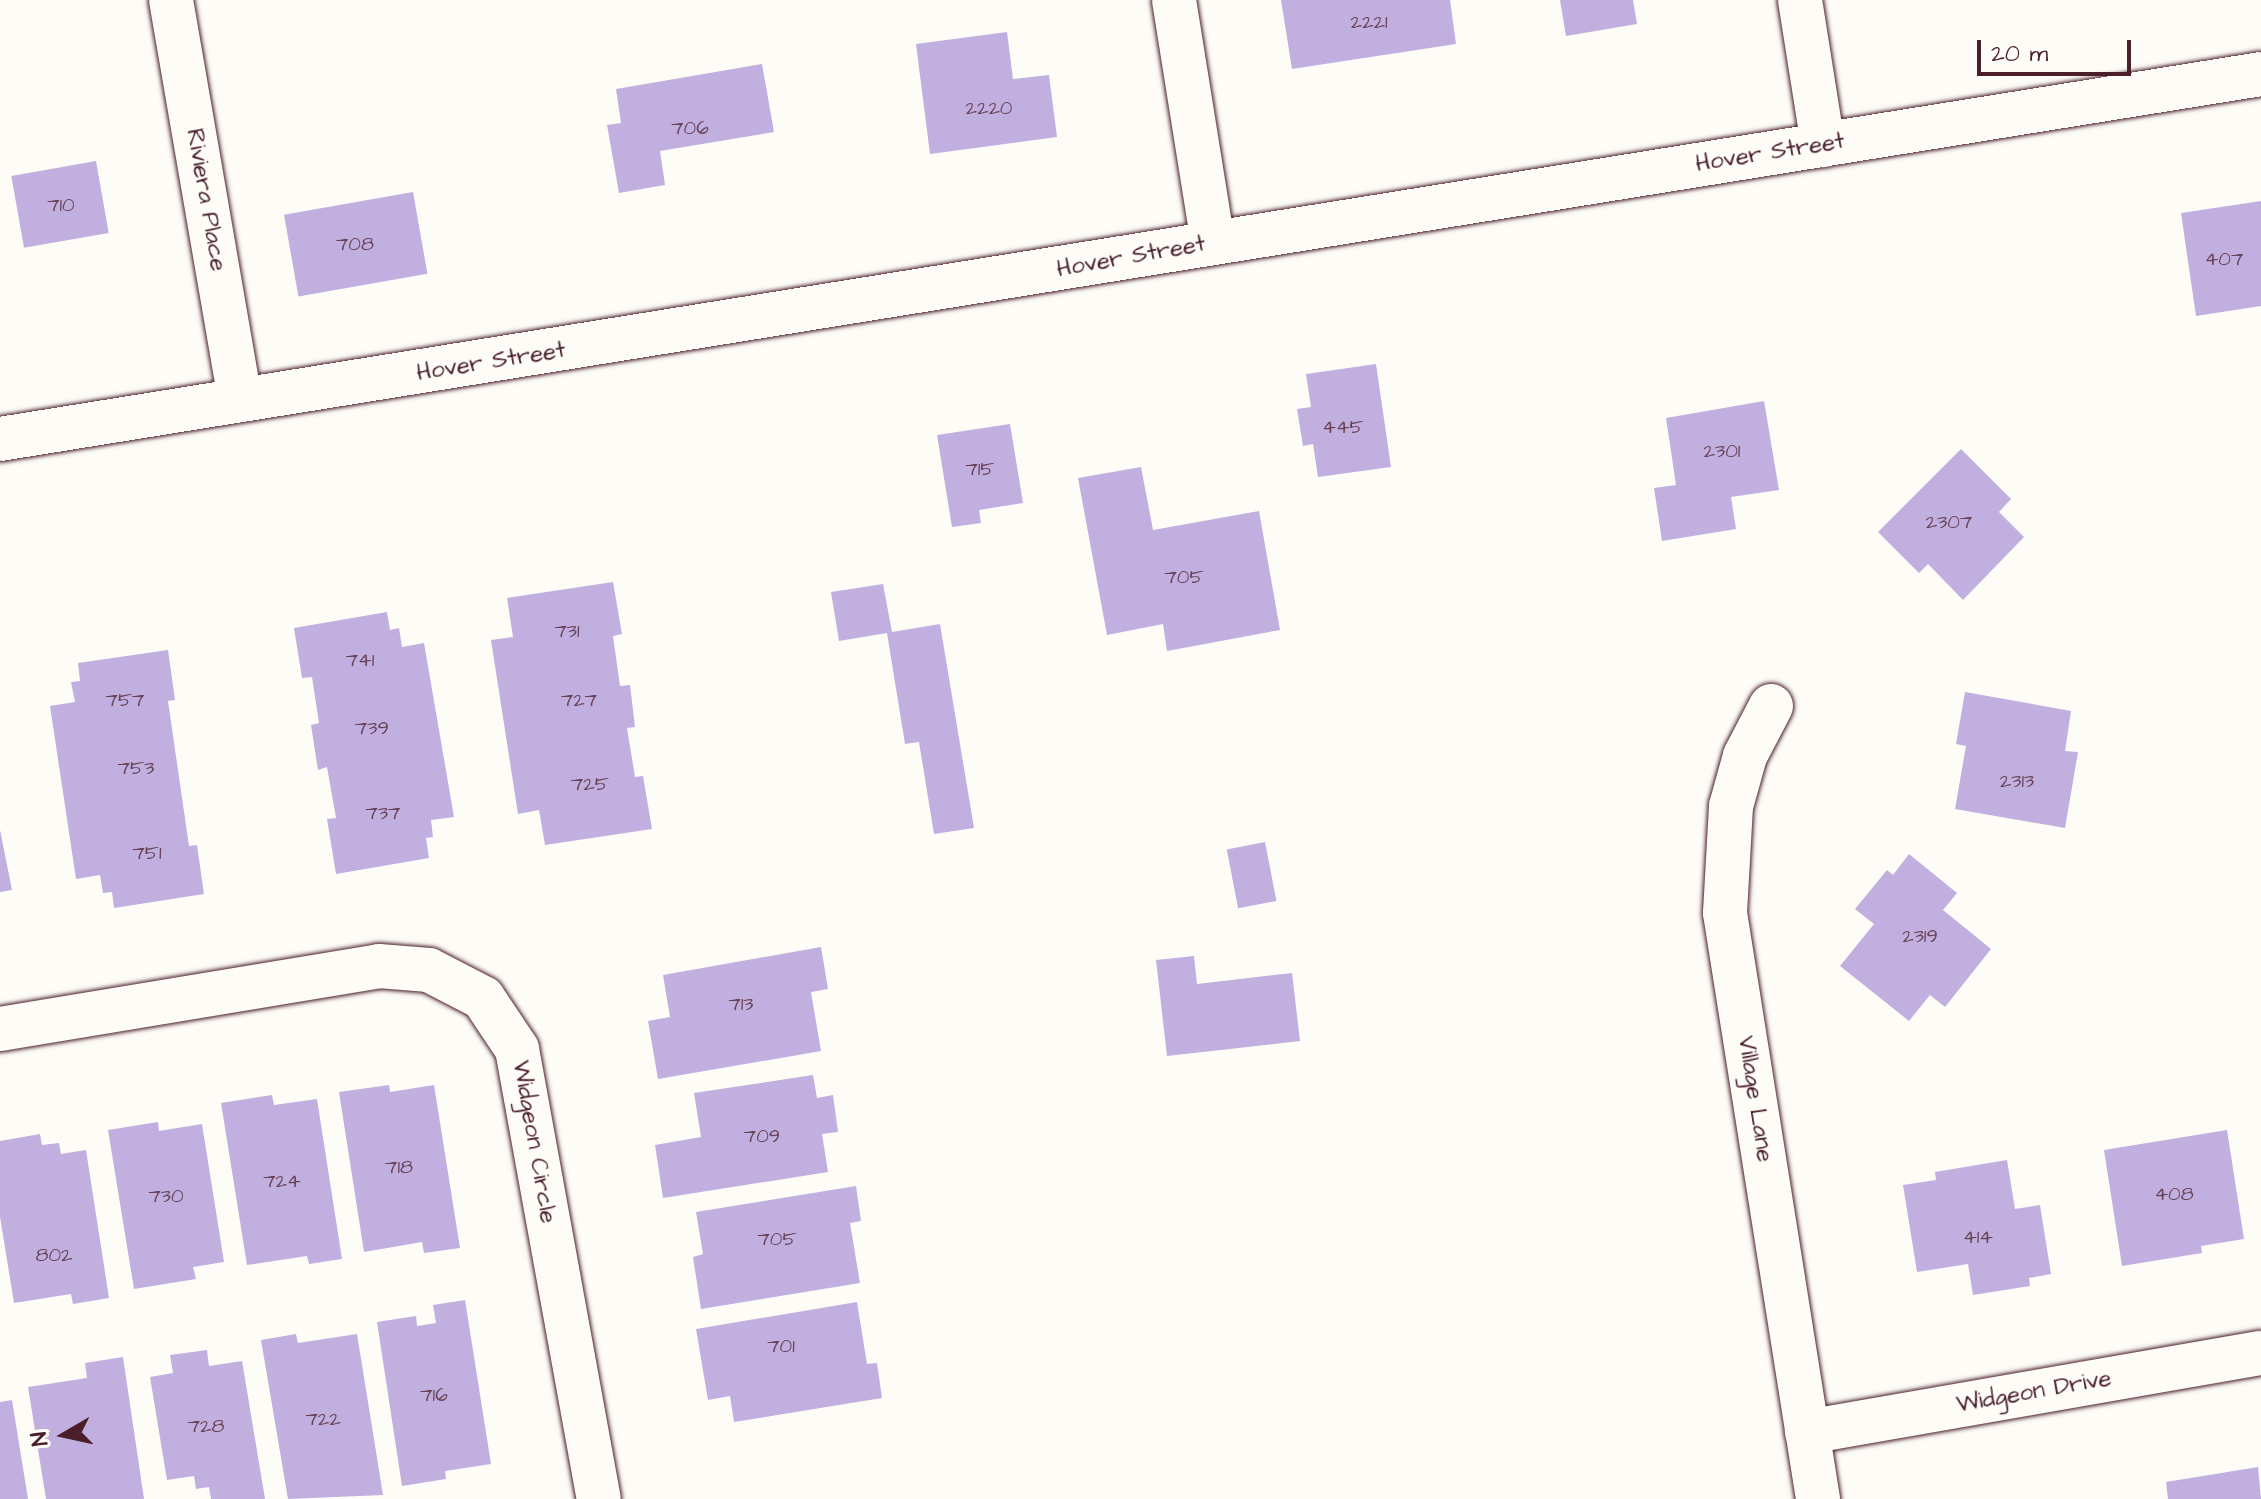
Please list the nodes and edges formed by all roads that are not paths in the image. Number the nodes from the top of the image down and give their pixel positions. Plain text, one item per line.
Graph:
1 (171, 0) edge
2 (1174, 0) edge
3 (1800, 0) edge
4 (2261, 74) edge
5 (1823, 145) junction
6 (1213, 243) junction
7 (240, 400) junction
8 (0, 439) edge
9 (1771, 706) dead end
10 (0, 1029) edge
11 (2261, 1353) edge
12 (1807, 1432) junction
13 (599, 1499) edge
14 (1818, 1499) edge

1 - 7 street, Riviera Place
2 - 6 street
3 - 5 street
4 - 5 street, Hover Street
5 - 6 street, Hover Street
6 - 7 street, Hover Street
7 - 8 street, Hover Street
9 - 12 street, Village Lane
10 - 13 street, Widgeon Circle
11 - 12 street, Widgeon Drive
12 - 14 street, Village Lane

